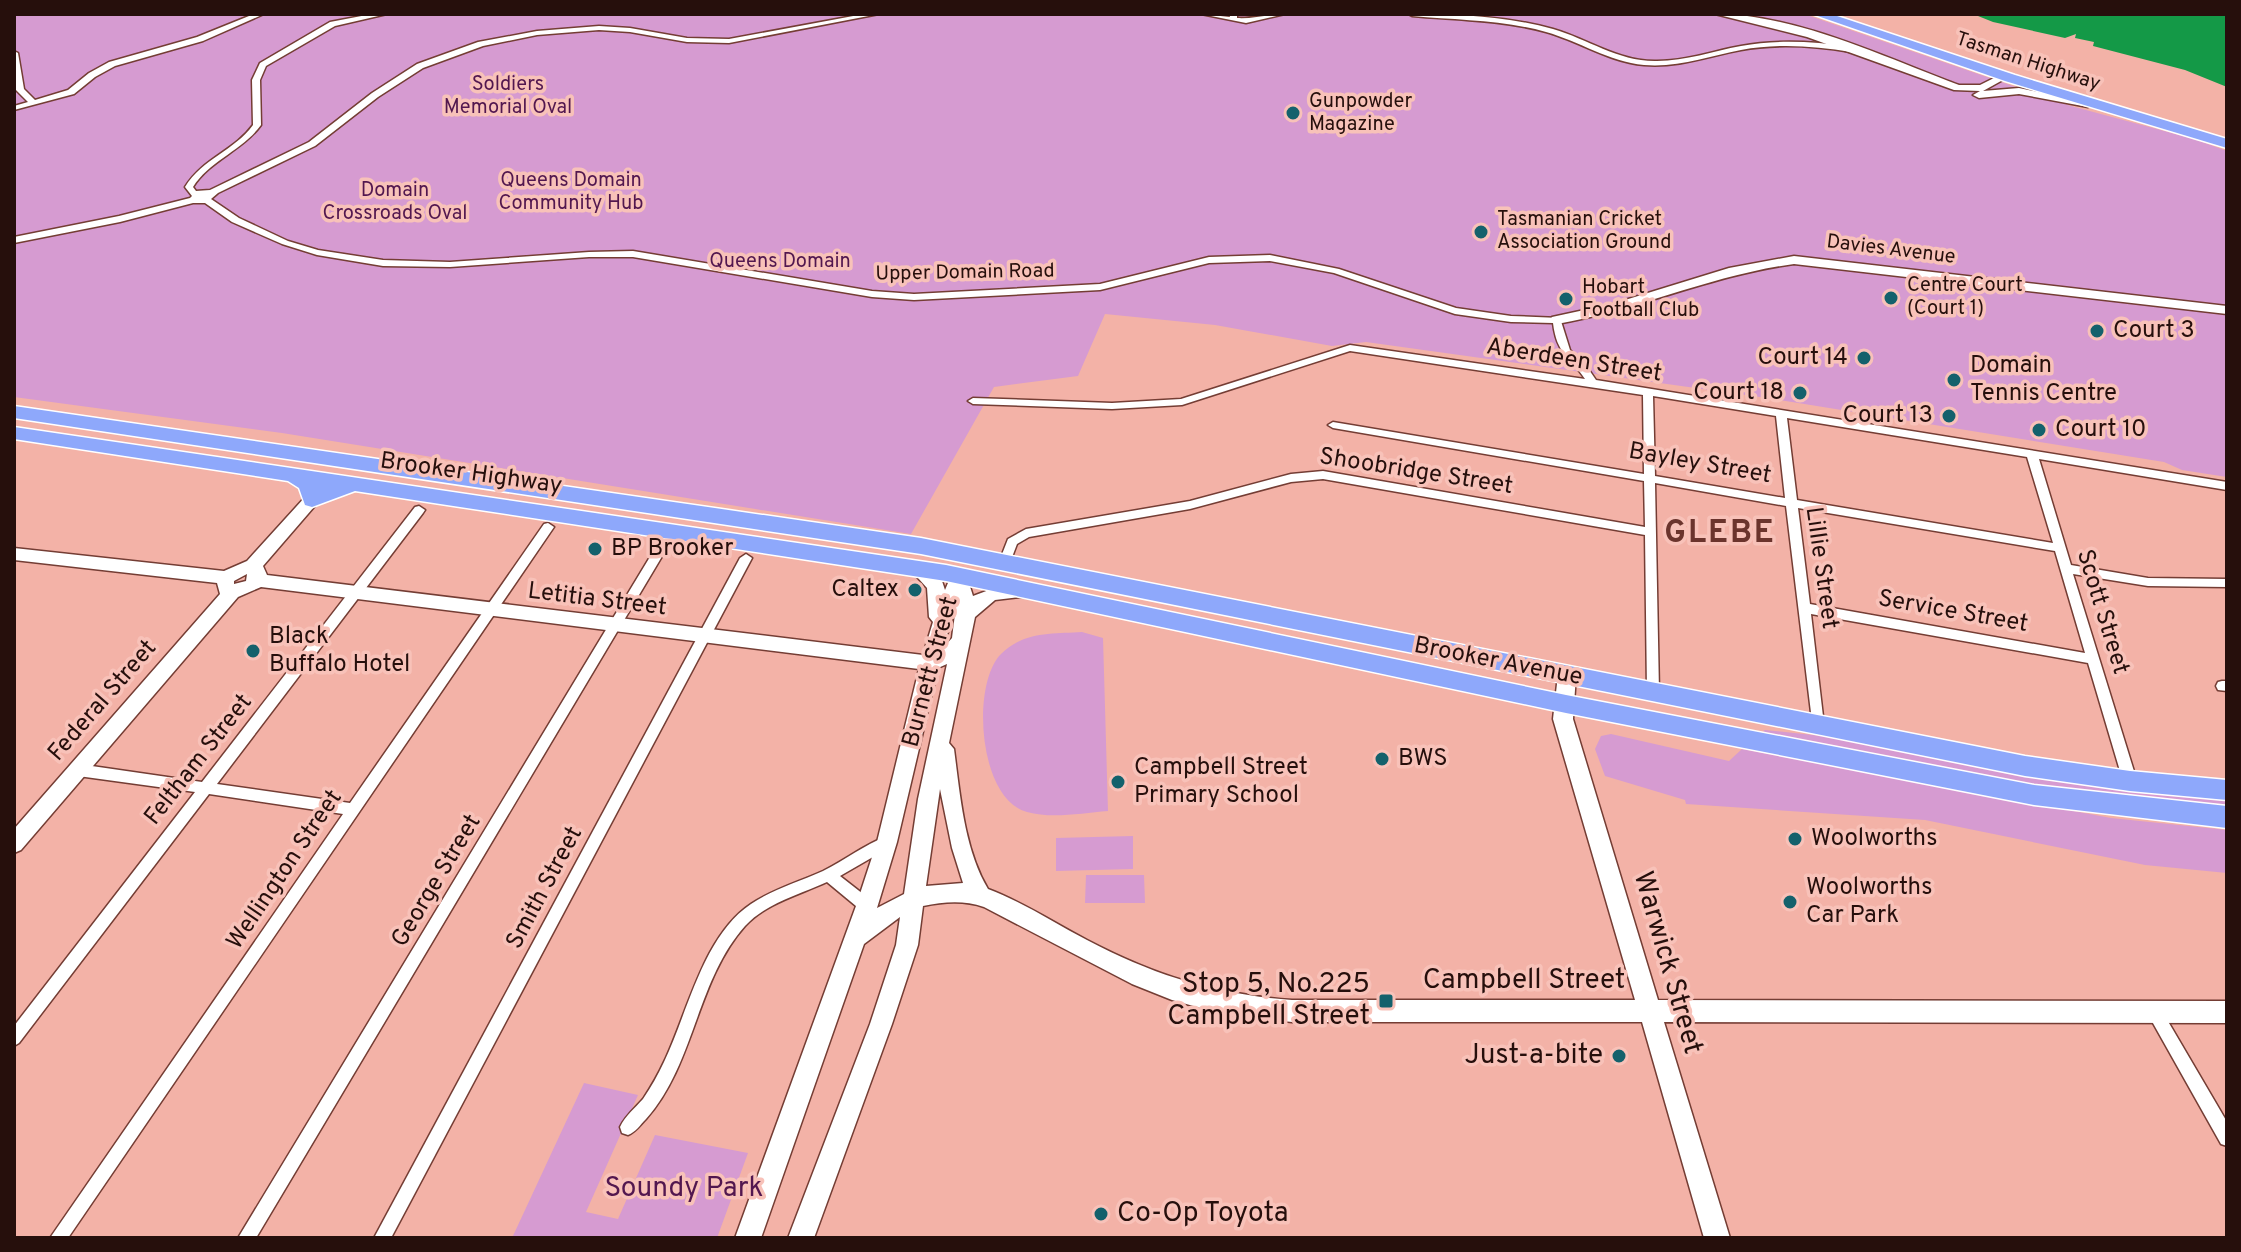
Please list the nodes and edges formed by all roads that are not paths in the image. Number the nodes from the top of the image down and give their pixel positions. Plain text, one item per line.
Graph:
1 (260, 14) edge
2 (383, 14) edge
3 (875, 14) edge
4 (1205, 14) edge
5 (1281, 14) edge
6 (1412, 14) edge
7 (1720, 14) edge
8 (1818, 14) edge
9 (1839, 14) edge
10 (1233, 17) edge
11 (1928, 50) junction
12 (14, 53) edge
13 (1862, 53) junction
14 (1976, 57) junction
15 (2007, 76) junction
16 (2054, 81) junction
17 (1986, 90) junction
18 (33, 103) junction
19 (14, 108) edge
20 (2129, 115) junction
21 (2225, 142) edge
22 (210, 196) junction
23 (194, 198) junction
24 (14, 240) edge
25 (2227, 310) edge
26 (1557, 320) junction
27 (1592, 383) junction
28 (1648, 392) junction
29 (973, 401) dead end
30 (14, 412) edge
31 (1781, 415) junction
32 (1333, 425) dead end
33 (14, 433) edge
34 (2032, 455) junction
35 (295, 476) junction
36 (1649, 477) junction
37 (357, 483) junction
38 (2227, 486) edge
39 (312, 500) junction
40 (1790, 502) junction
41 (419, 510) dead end
42 (770, 522) junction
43 (548, 527) dead end
44 (1650, 532) junction
45 (663, 545) dead end
46 (2059, 548) junction
47 (14, 554) edge
48 (746, 558) dead end
49 (1005, 562) junction
50 (2065, 568) junction
51 (919, 569) junction
52 (255, 574) junction
53 (959, 576) junction
54 (2227, 583) edge
55 (229, 585) junction
56 (1131, 590) junction
57 (1022, 591) junction
58 (356, 592) junction
59 (1804, 608) junction
60 (489, 611) junction
61 (966, 616) junction
62 (613, 626) junction
63 (705, 636) junction
64 (936, 637) junction
65 (963, 639) junction
66 (887, 658) junction
67 (2094, 659) junction
68 (931, 663) junction
69 (1567, 675) junction
70 (1653, 692) junction
71 (951, 696) junction
72 (1566, 704) junction
73 (1818, 725) junction
74 (943, 734) junction
75 (78, 770) junction
76 (2130, 781) junction
77 (204, 788) junction
78 (2227, 790) edge
79 (352, 809) junction
80 (2227, 817) edge
81 (887, 842) junction
82 (14, 844) edge
83 (828, 875) junction
84 (981, 896) junction
85 (914, 900) junction
86 (867, 906) junction
87 (857, 937) junction
88 (1650, 1011) junction
89 (2154, 1011) junction
90 (2227, 1012) edge
91 (14, 1038) edge
92 (628, 1127) dead end
93 (2227, 1138) edge
94 (58, 1238) edge
95 (246, 1238) edge
96 (382, 1238) edge
97 (748, 1238) edge
98 (801, 1238) edge
99 (1717, 1238) edge

1 - 18 street
2 - 23 street
3 - 22 street
4 - 10 street
5 - 10 street
6 - 13 street
7 - 13 street
8 - 11 highway, Tasman Highway
9 - 14 highway, Tasman Highway
11 - 15 highway, Tasman Highway
11 - 17 street
12 - 18 street
13 - 17 street
14 - 15 highway
14 - 16 highway, Tasman Highway
15 - 16 highway
15 - 17 street
15 - 20 highway, Tasman Highway
16 - 21 highway, Tasman Highway
17 - 20 street
18 - 19 street
20 - 21 highway, Tasman Highway
22 - 23 street
22 - 26 street, Upper Domain Road
23 - 24 street
25 - 26 street, Davies Avenue
26 - 27 street
27 - 28 street, Aberdeen Street
27 - 29 street, Aberdeen Street
28 - 31 street, Aberdeen Street
28 - 36 street
30 - 42 highway, Brooker Highway
31 - 34 street, Aberdeen Street
31 - 40 street, Lillie Street
32 - 36 street, Bayley Street
33 - 35 highway, Brooker Highway
34 - 38 street, Aberdeen Street
34 - 46 street, Scott Street
35 - 37 highway, Brooker Highway
35 - 39 highway
36 - 40 street, Bayley Street
36 - 44 street
37 - 39 highway
37 - 51 highway, Brooker Highway
39 - 52 street
40 - 46 street, Bayley Street
40 - 59 street, Lillie Street
41 - 58 street, Feltham Street
42 - 49 highway, Brooker Avenue
42 - 53 highway
43 - 60 street, Wellington Street
44 - 49 street, Shoobridge Street
44 - 70 street
45 - 62 street, George Street
46 - 50 street, Scott Street
47 - 55 street
48 - 63 street, Smith Street
49 - 56 highway, Brooker Avenue
50 - 54 street
50 - 67 street, Scott Street
51 - 53 highway, Brooker Avenue
51 - 64 street
52 - 55 street
52 - 58 street, Letitia Street
53 - 56 highway
53 - 57 highway, Brooker Avenue
53 - 61 street, Burnett Street
53 - 64 street, Burnett Street
55 - 75 street, Federal Street
56 - 69 highway, Brooker Avenue
57 - 61 street
57 - 72 highway, Brooker Avenue
58 - 60 street, Letitia Street
58 - 77 street, Feltham Street
59 - 67 street, Service Street
59 - 73 street, Lillie Street
60 - 62 street, Letitia Street
60 - 79 street, Wellington Street
61 - 65 street, Burnett Street
62 - 63 street, Letitia Street
62 - 95 street, George Street
63 - 66 street, Letitia Street
63 - 96 street, Smith Street
64 - 66 street
64 - 68 street, Burnett Street
65 - 68 street
65 - 71 street, Burnett Street
66 - 68 street, Letitia Street
67 - 76 street, Scott Street
68 - 71 street
68 - 81 street, Burnett Street
69 - 70 highway, Brooker Avenue
69 - 72 street, Warwick Street
70 - 73 highway, Brooker Avenue
71 - 74 street, Burnett Street
72 - 80 highway, Brooker Avenue
72 - 88 street, Warwick Street
73 - 76 highway, Brooker Avenue
74 - 84 street
74 - 85 street, Burnett Street
75 - 77 street
75 - 82 street, Federal Street
76 - 78 highway, Brooker Avenue
77 - 79 street
77 - 91 street, Feltham Street
79 - 94 street, Wellington Street
81 - 83 street
81 - 86 street, Burnett Street
83 - 86 street
83 - 92 street
84 - 85 street, Campbell Street
84 - 88 street, Campbell Street
85 - 87 street, Campbell Street
85 - 98 street, Burnett Street
86 - 87 street, Burnett Street
87 - 97 street, Burnett Street
88 - 89 street, Campbell Street
88 - 99 street, Warwick Street
89 - 90 street, Campbell Street
89 - 93 street

